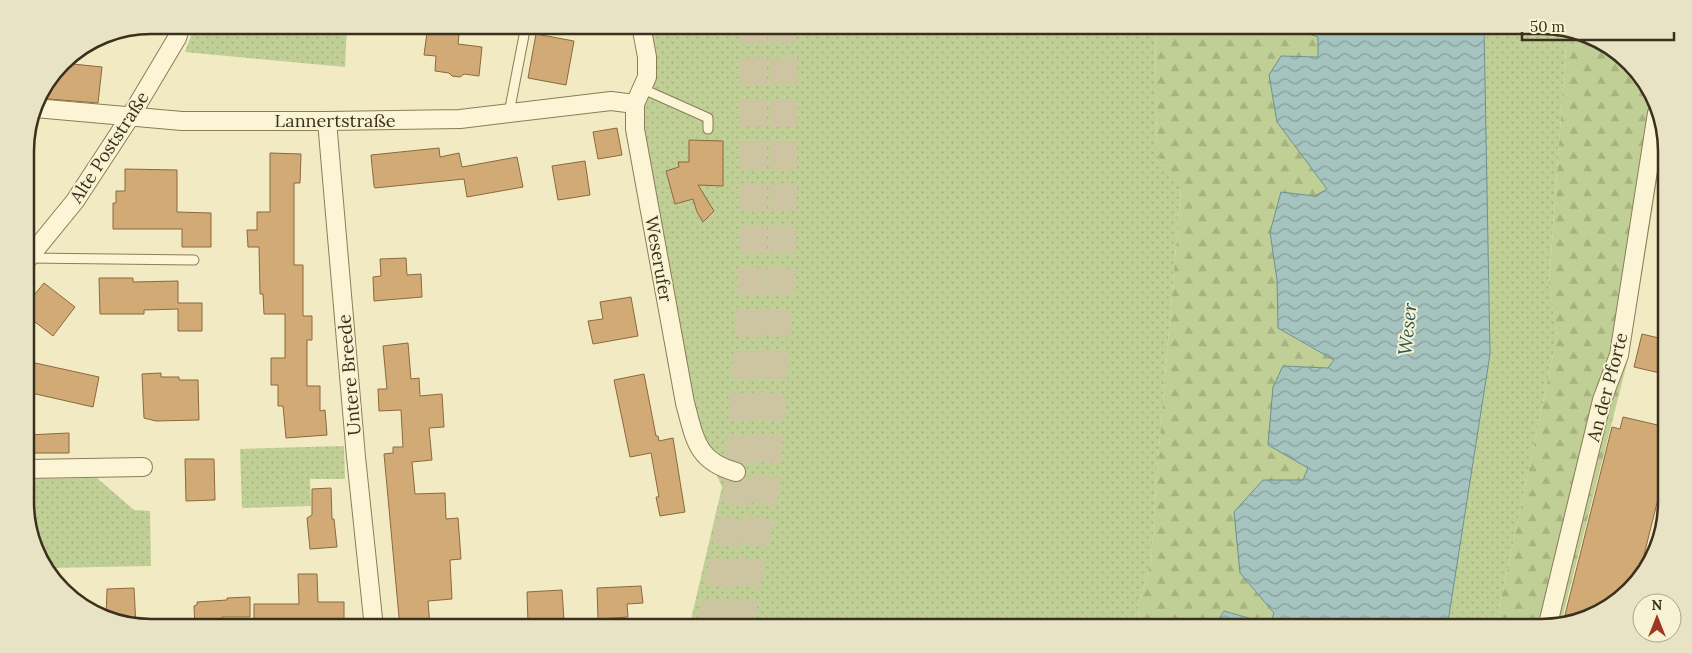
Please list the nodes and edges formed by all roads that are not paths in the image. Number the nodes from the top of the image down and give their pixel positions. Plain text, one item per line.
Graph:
1 (178, 34) edge
2 (524, 34) edge
3 (643, 34) edge
4 (639, 96) junction
5 (42, 109) edge
6 (509, 113) junction
7 (130, 117) junction
8 (327, 121) junction
9 (1655, 126) edge
10 (708, 128) dead end
11 (34, 251) edge
12 (34, 260) edge
13 (194, 260) dead end
14 (143, 467) dead end
15 (34, 469) edge
16 (736, 472) dead end
17 (373, 619) edge
18 (1549, 619) edge

1 - 7 street, Alte Poststraße
2 - 6 lane
3 - 4 street, Weserufer
4 - 6 street, Lannertstraße
4 - 10 lane
4 - 16 street, Weserufer
5 - 7 street, Lannertstraße
6 - 8 street, Lannertstraße
7 - 8 street, Lannertstraße
7 - 11 street, Alte Poststraße
8 - 17 street, Untere Breede
9 - 18 street, An der Pforte
12 - 13 lane
14 - 15 street

